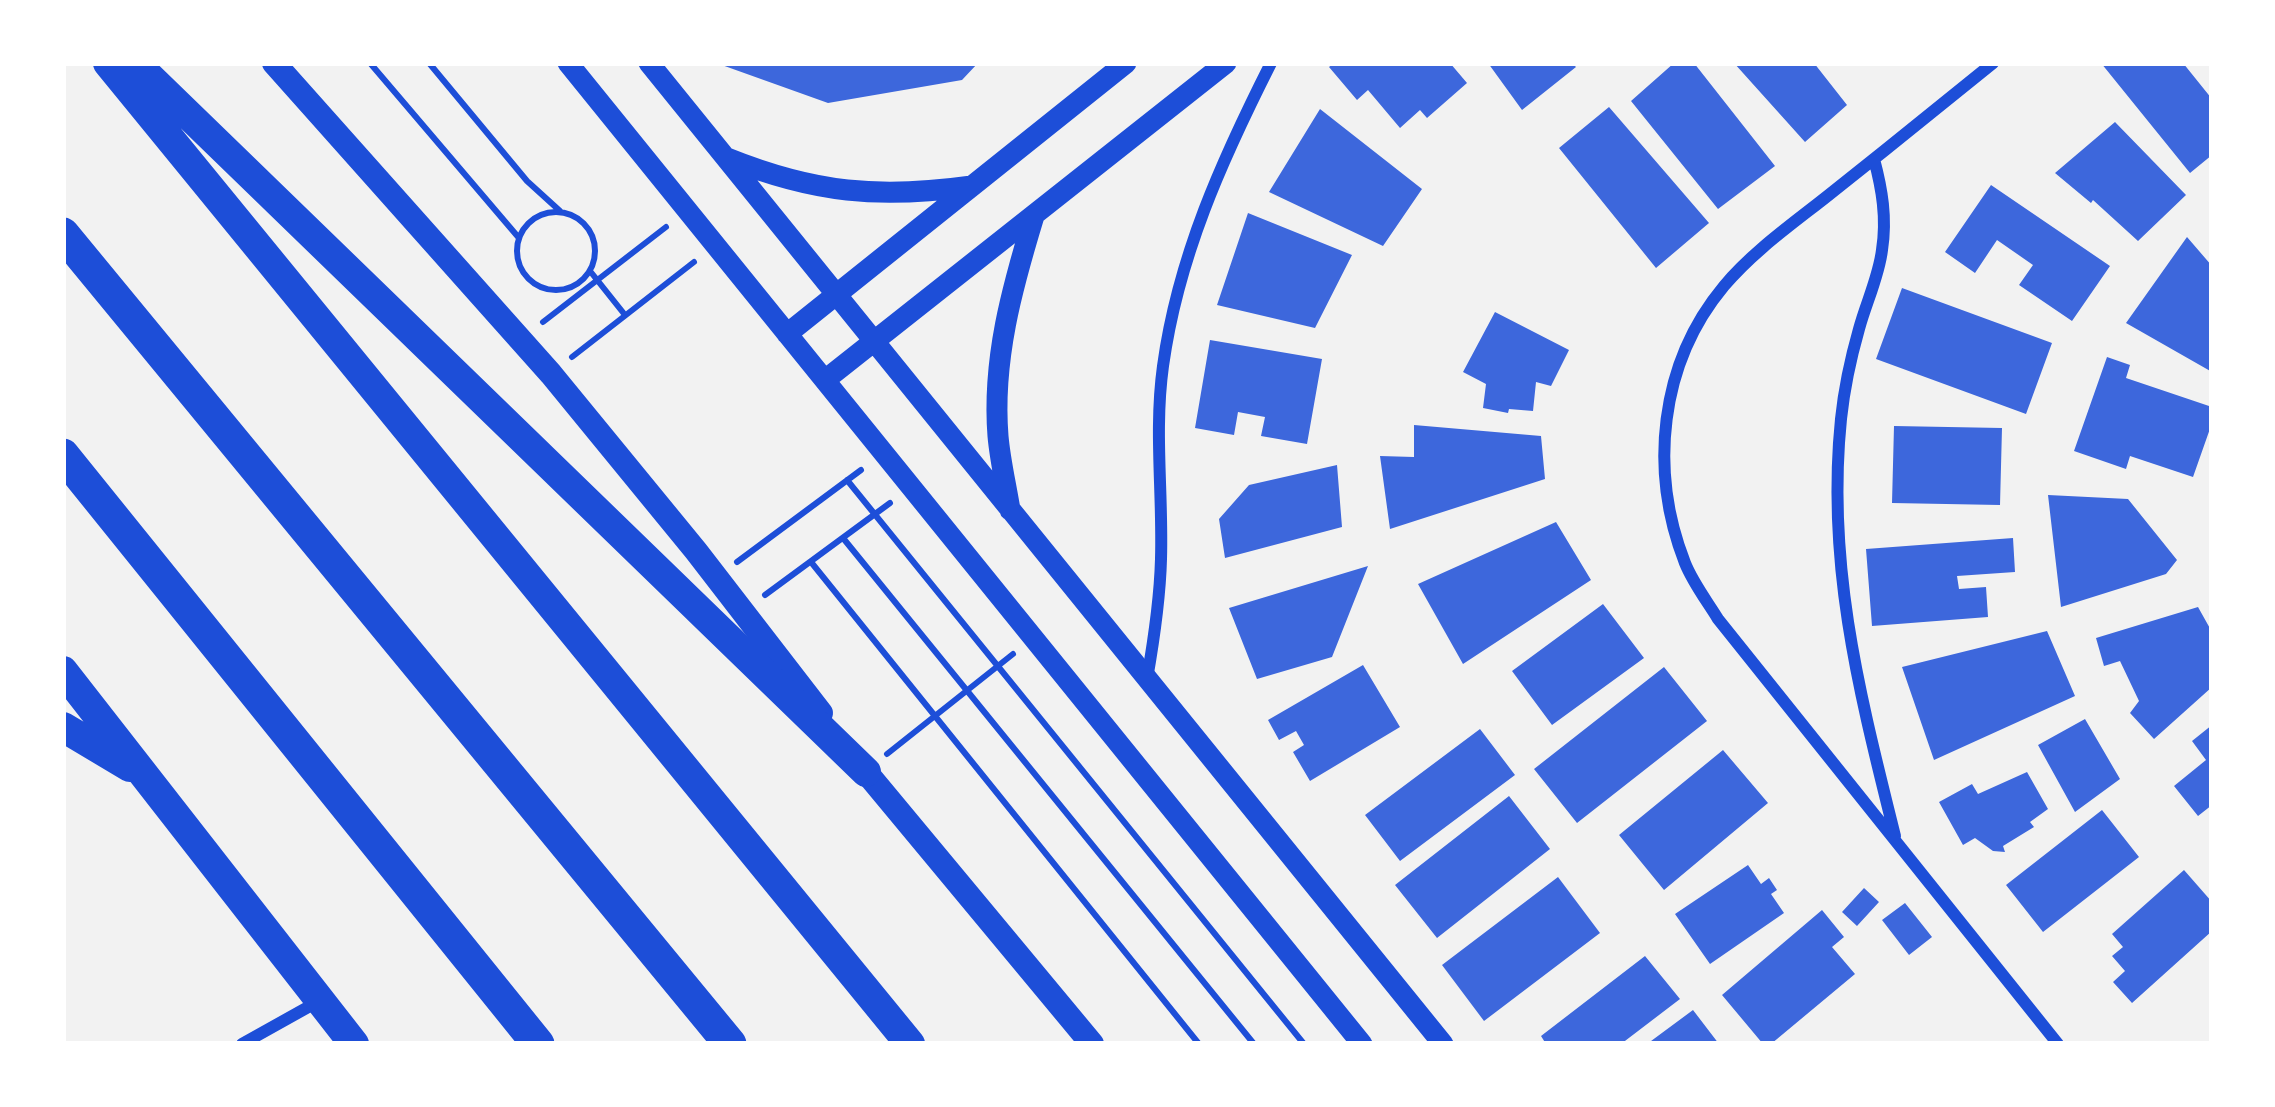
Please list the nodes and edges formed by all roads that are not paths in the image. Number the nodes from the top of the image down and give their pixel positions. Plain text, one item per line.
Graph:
1 (108, 63) edge
2 (134, 63) edge
3 (274, 63) edge
4 (568, 63) edge
5 (650, 63) edge
6 (1126, 63) edge
7 (1226, 63) edge
8 (1271, 63) edge
9 (1993, 63) edge
10 (724, 157) junction
11 (1874, 159) junction
12 (972, 186) junction
13 (1034, 215) junction
14 (63, 234) edge
15 (836, 295) junction
16 (787, 334) junction
17 (874, 343) junction
18 (824, 380) junction
19 (63, 455) edge
20 (1010, 510) junction
21 (63, 671) edge
22 (1147, 680) junction
23 (63, 727) edge
24 (866, 772) junction
25 (148, 779) junction
26 (1897, 843) junction
27 (320, 1001) junction
28 (242, 1044) edge
29 (354, 1044) edge
30 (538, 1044) edge
31 (730, 1044) edge
32 (910, 1044) edge
33 (1092, 1044) edge
34 (1362, 1044) edge
35 (1443, 1044) edge
36 (2057, 1044) edge

1 - 32 highway
2 - 24 highway
3 - 24 main road
4 - 16 street
5 - 10 street
6 - 12 street
7 - 13 street
8 - 22 street
9 - 11 street
10 - 12 street
10 - 15 street
11 - 26 street
11 - 26 street
12 - 15 street
13 - 17 street
13 - 20 street
14 - 31 highway
15 - 16 street
15 - 17 street
16 - 18 street
17 - 18 street
17 - 20 street
18 - 34 street
19 - 30 highway
20 - 22 street
21 - 25 highway
22 - 35 street
23 - 25 highway
24 - 33 main road
25 - 27 highway
26 - 36 street
27 - 28 street
27 - 29 highway

